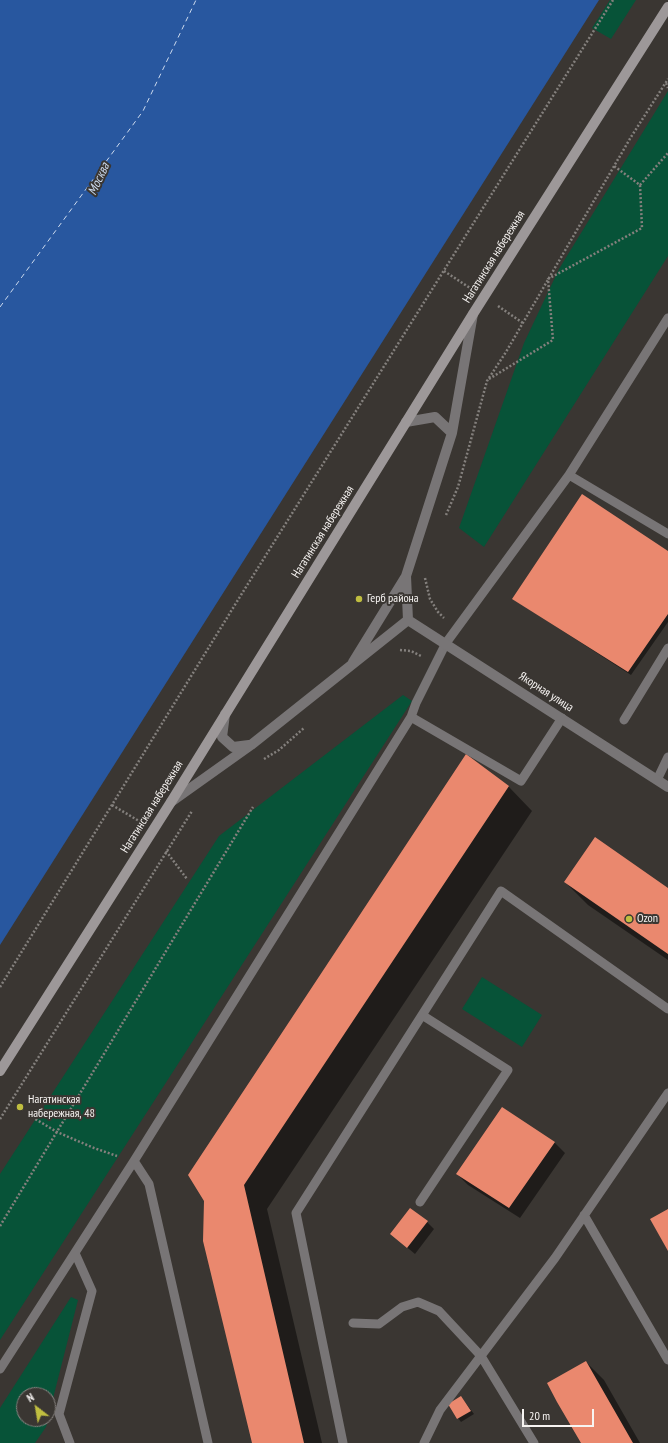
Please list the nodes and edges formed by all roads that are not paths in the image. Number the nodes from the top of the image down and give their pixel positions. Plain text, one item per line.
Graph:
1 (668, 7) edge
2 (473, 314) junction
3 (668, 318) edge
4 (406, 422) junction
5 (452, 433) junction
6 (569, 475) junction
7 (668, 534) edge
8 (406, 576) junction
9 (408, 620) junction
10 (446, 643) junction
11 (668, 648) edge
12 (353, 662) junction
13 (225, 714) junction
14 (411, 717) junction
15 (562, 718) junction
16 (624, 720) dead end
17 (251, 745) junction
18 (668, 757) edge
19 (657, 780) junction
20 (668, 787) edge
21 (171, 802) junction
22 (668, 1009) edge
23 (422, 1015) junction
24 (0, 1071) edge
25 (668, 1093) edge
26 (134, 1161) junction
27 (420, 1202) dead end
28 (584, 1215) junction
29 (75, 1253) junction
30 (353, 1323) dead end
31 (481, 1356) junction
32 (668, 1360) edge
33 (0, 1369) edge
34 (70, 1443) edge
35 (208, 1443) edge
36 (343, 1443) edge
37 (424, 1443) edge
38 (534, 1443) edge

1 - 2 street, Нагатинская набережная
2 - 4 street, Нагатинская набережная
2 - 5 street
3 - 6 lane
4 - 5 street
4 - 13 street, Нагатинская набережная
5 - 8 street
6 - 7 lane
6 - 10 lane
8 - 9 street
8 - 12 street
9 - 10 street, Якорная улица
9 - 12 street
10 - 14 lane
10 - 15 street, Якорная улица
11 - 16 lane
12 - 17 street
13 - 17 street
13 - 21 street, Нагатинская набережная
14 - 15 lane
14 - 26 lane
15 - 19 street, Якорная улица
17 - 21 street
18 - 19 lane
19 - 20 street, Якорная улица
21 - 24 street, Нагатинская набережная
22 - 23 lane
23 - 27 lane
23 - 36 lane
25 - 28 lane
26 - 29 lane
26 - 35 lane
28 - 31 lane
28 - 32 lane
29 - 33 lane
29 - 34 lane
30 - 31 lane
31 - 37 lane
31 - 38 lane

